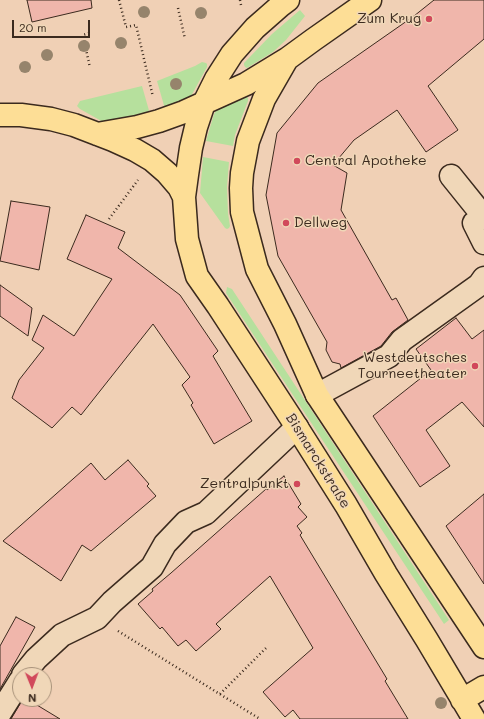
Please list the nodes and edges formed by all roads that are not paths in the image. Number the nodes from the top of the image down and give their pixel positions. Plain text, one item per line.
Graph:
1 (370, 0) edge
2 (284, 3) edge
3 (345, 10) edge
4 (287, 59) junction
5 (204, 103) junction
6 (0, 115) edge
7 (98, 134) junction
8 (451, 176) dead end
9 (184, 197) junction
10 (484, 217) edge
11 (484, 243) edge
12 (484, 278) edge
13 (317, 395) junction
14 (297, 427) junction
15 (484, 647) edge
16 (30, 667) edge
17 (484, 686) edge
18 (12, 694) edge
19 (462, 700) junction
20 (0, 713) edge
21 (474, 719) edge

1 - 3 main road
2 - 5 main road, Bismarckstraße
3 - 4 main road
4 - 5 main road
4 - 13 main road
5 - 7 main road
5 - 9 main road, Bismarckstraße
6 - 7 main road, Bismarckstraße
7 - 9 main road, Bismarckstraße
8 - 10 street
9 - 14 main road, Bismarckstraße
10 - 11 street
12 - 13 street
13 - 15 main road
14 - 16 street
14 - 19 main road, Bismarckstraße
17 - 19 main road
18 - 20 street
19 - 21 main road, Bismarckstraße

